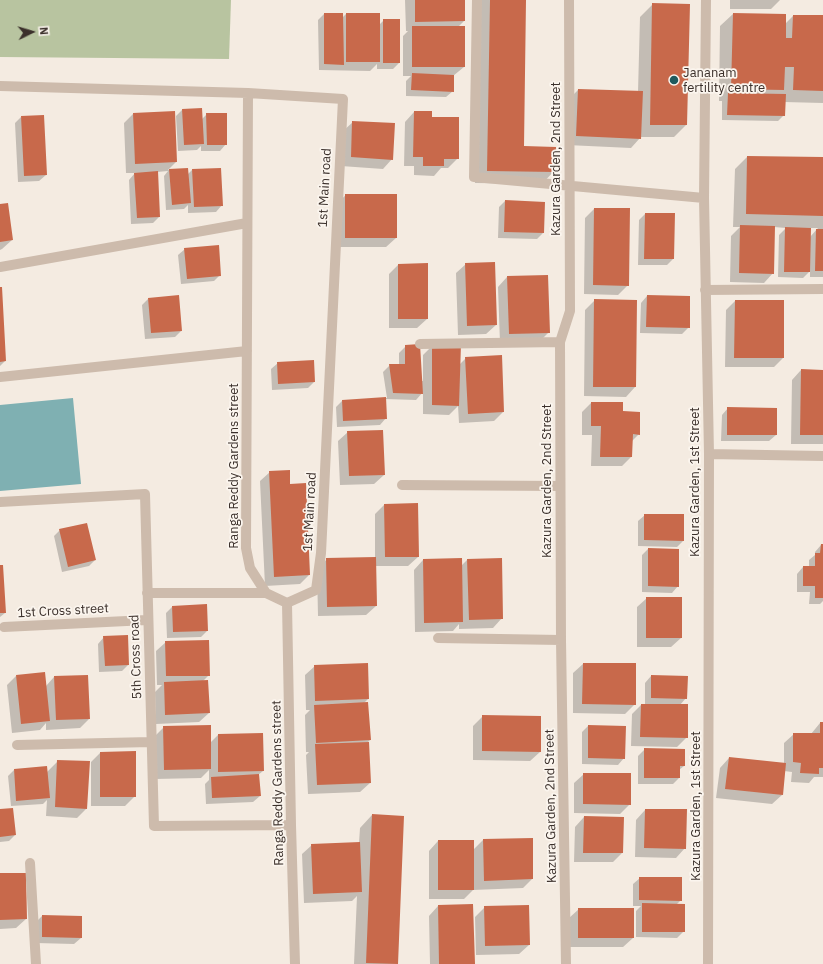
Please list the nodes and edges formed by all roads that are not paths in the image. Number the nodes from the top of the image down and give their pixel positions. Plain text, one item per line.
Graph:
1 (477, 0) edge
2 (569, 0) edge
3 (706, 0) edge
4 (0, 86) edge
5 (248, 93) junction
6 (570, 186) junction
7 (704, 198) junction
8 (247, 223) junction
9 (0, 267) edge
10 (705, 290) junction
11 (823, 290) edge
12 (560, 342) junction
13 (420, 344) dead end
14 (247, 351) junction
15 (0, 377) edge
16 (709, 454) junction
17 (823, 456) edge
18 (402, 485) dead end
19 (560, 486) junction
20 (0, 502) edge
21 (147, 593) junction
22 (266, 593) junction
23 (288, 603) junction
24 (147, 620) junction
25 (4, 627) dead end
26 (438, 638) dead end
27 (561, 640) junction
28 (151, 742) junction
29 (17, 745) dead end
30 (291, 825) junction
31 (30, 862) dead end
32 (36, 964) edge
33 (295, 964) edge
34 (566, 964) edge
35 (708, 964) edge

1 - 6 street
2 - 6 street, Kazura Garden, 2nd Street
3 - 7 street, Kazura Garden, 1st Street
4 - 5 street, 1st Main road
5 - 8 street, Ranga Reddy Gardens street
5 - 23 street, 1st Main road
6 - 7 street
6 - 12 street, Kazura Garden, 2nd Street
7 - 10 street, Kazura Garden, 1st Street
8 - 9 street
8 - 14 street, Ranga Reddy Gardens street
10 - 11 street
10 - 16 street, Kazura Garden, 1st Street
12 - 13 street
12 - 19 street, Kazura Garden, 2nd Street
14 - 15 street
14 - 22 street, Ranga Reddy Gardens street
16 - 17 street
16 - 35 street, Kazura Garden, 1st Street
18 - 19 street
19 - 27 street, Kazura Garden, 2nd Street
20 - 21 street, 5th Cross road
21 - 22 street
21 - 24 street, 5th Cross road
22 - 23 street
23 - 30 street, Ranga Reddy Gardens street
24 - 25 street, 1st Cross street
24 - 28 street, 5th Cross road
26 - 27 street
27 - 34 street, Kazura Garden, 2nd Street
28 - 29 street
28 - 30 street, 5th Cross road
30 - 33 street, Ranga Reddy Gardens street
31 - 32 street

